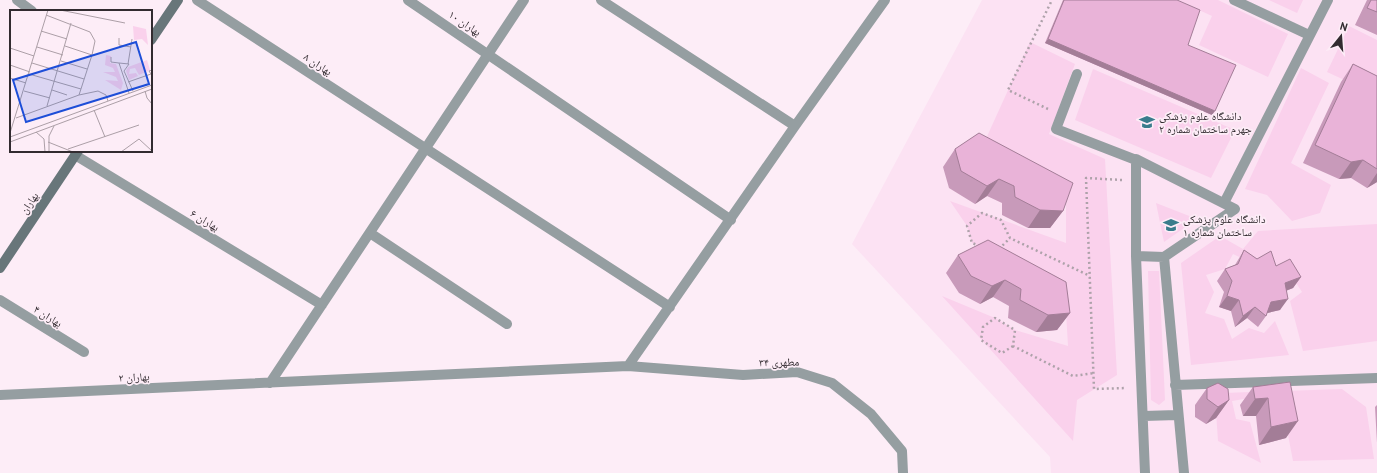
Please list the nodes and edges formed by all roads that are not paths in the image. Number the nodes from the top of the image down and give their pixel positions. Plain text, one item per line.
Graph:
1 (17, 0) edge
2 (178, 0) edge
3 (197, 0) edge
4 (408, 0) edge
5 (524, 0) edge
6 (601, 0) edge
7 (885, 0) edge
8 (1234, 0) edge
9 (1328, 0) edge
10 (31, 10) edge
11 (1309, 35) junction
12 (152, 39) edge
13 (488, 53) junction
14 (1077, 74) dead end
15 (795, 126) junction
16 (426, 148) junction
17 (76, 153) edge
18 (1136, 160) junction
19 (1224, 203) junction
20 (731, 220) junction
21 (370, 233) junction
22 (1136, 256) junction
23 (1164, 257) junction
24 (0, 268) edge
25 (0, 300) edge
26 (322, 305) junction
27 (670, 307) junction
28 (507, 324) dead end
29 (84, 352) dead end
30 (628, 366) junction
31 (1377, 378) edge
32 (270, 383) junction
33 (1174, 385) junction
34 (0, 395) edge
35 (1177, 415) junction
36 (1144, 416) junction
37 (903, 473) edge
38 (1145, 473) edge
39 (1184, 473) edge

1 - 10 street
2 - 12 street
3 - 16 street, بهاران ۸
4 - 13 street, بهاران ۱۰
5 - 13 street
6 - 15 street
7 - 15 street
8 - 11 street
9 - 11 street
11 - 19 street
13 - 16 street
13 - 20 street, بهاران ۱۰
14 - 18 street
15 - 20 street
16 - 21 street
16 - 27 street, بهاران ۸
17 - 24 street, بهاران
17 - 26 street, بهاران ۶
18 - 19 street
18 - 22 street
19 - 23 street
20 - 27 street
21 - 26 street
21 - 28 street
22 - 23 street
22 - 36 street
23 - 33 street
25 - 29 street, بهاران ۴
26 - 32 street
27 - 30 street
30 - 32 street, مطهری ۳۴
30 - 37 street, مطهری ۳۴
31 - 33 street
32 - 34 street, بهاران ۲
33 - 35 street
35 - 36 street
35 - 39 street
36 - 38 street

